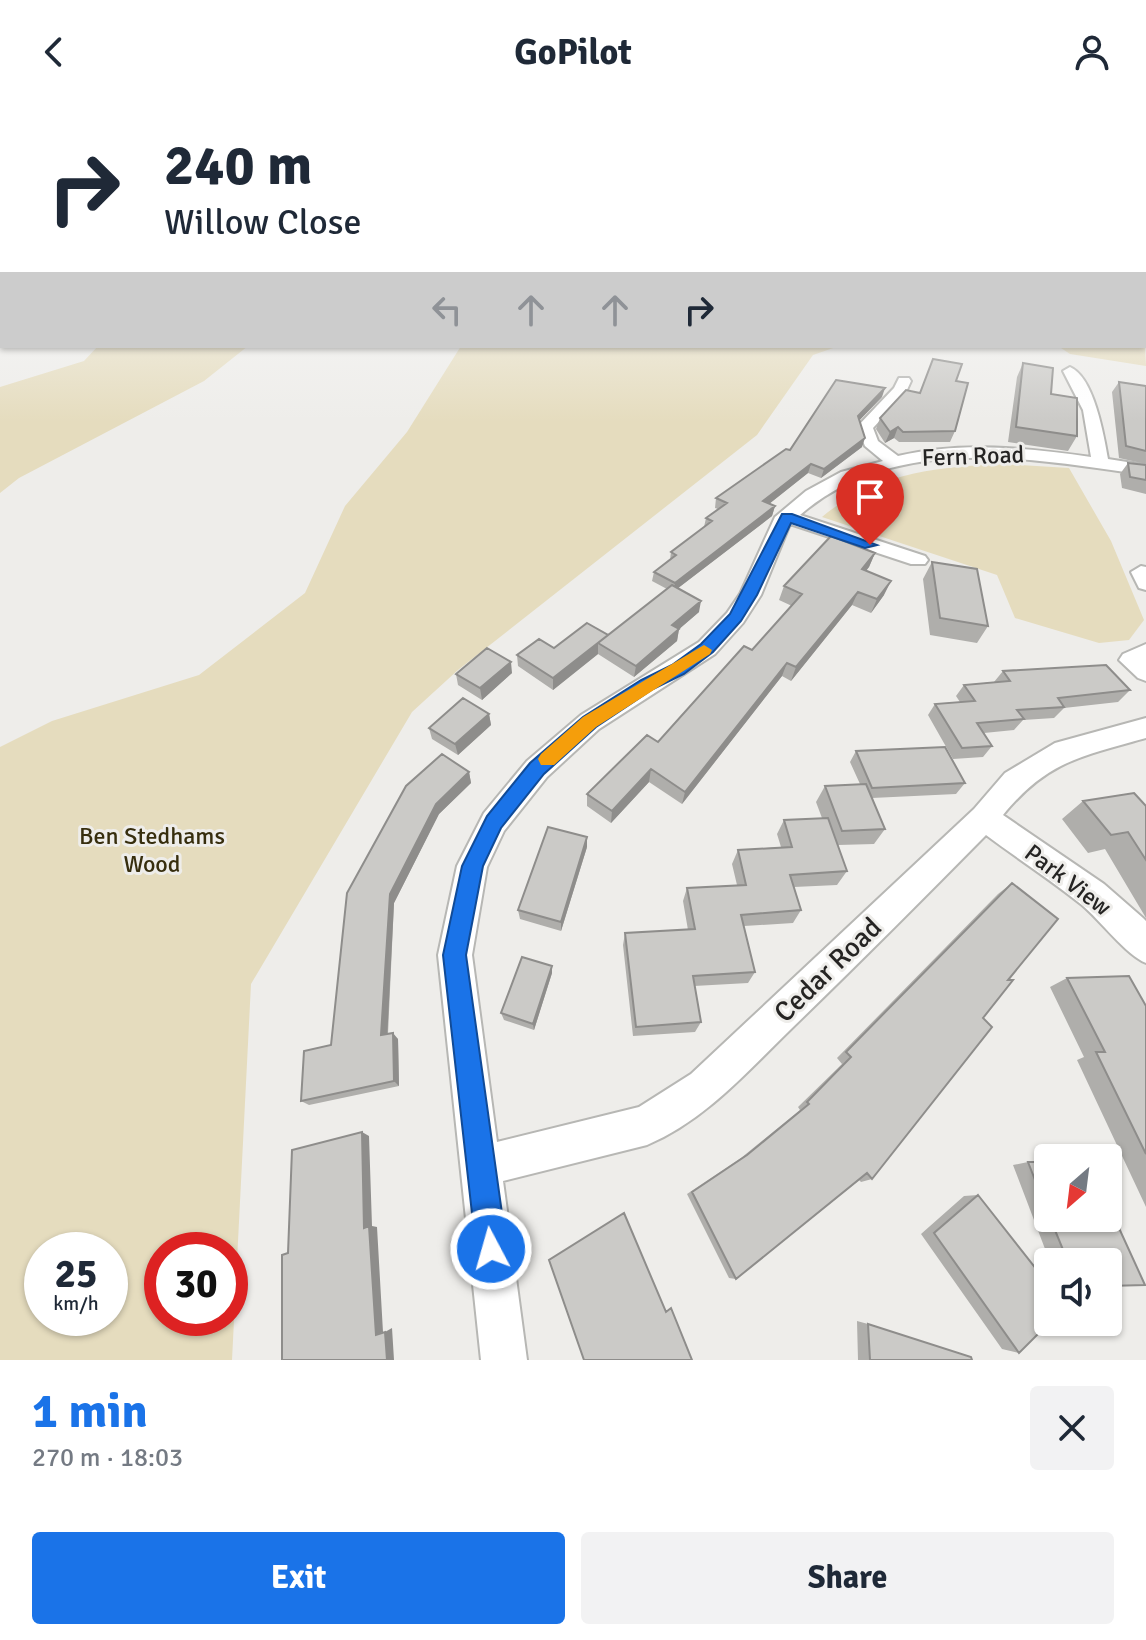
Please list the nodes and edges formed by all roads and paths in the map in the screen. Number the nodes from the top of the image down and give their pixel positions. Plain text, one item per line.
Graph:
1 (1070, 371) dead end
2 (884, 377) dead end
3 (904, 381) junction
4 (923, 384) edge
5 (1066, 403) edge
6 (1089, 406) junction
7 (1100, 461) junction
8 (895, 462) junction
9 (1146, 470) edge
10 (787, 517) junction
11 (902, 562) dead end
12 (1146, 652) edge
13 (1146, 672) edge
14 (1146, 728) edge
15 (984, 818) junction
16 (1146, 947) edge
17 (482, 1166) junction
18 (504, 1360) edge

1 - 6 street
2 - 3 street
3 - 4 street
3 - 8 street
5 - 6 street
6 - 7 street
7 - 8 street, Fern Road
7 - 9 street, Fern Road
8 - 10 street, Fern Road
10 - 11 street
10 - 17 street, Fern Road
12 - 13 street
14 - 15 street, Cedar Road
15 - 16 street, Park View
15 - 17 street, Cedar Road
17 - 18 street, Fern Road

